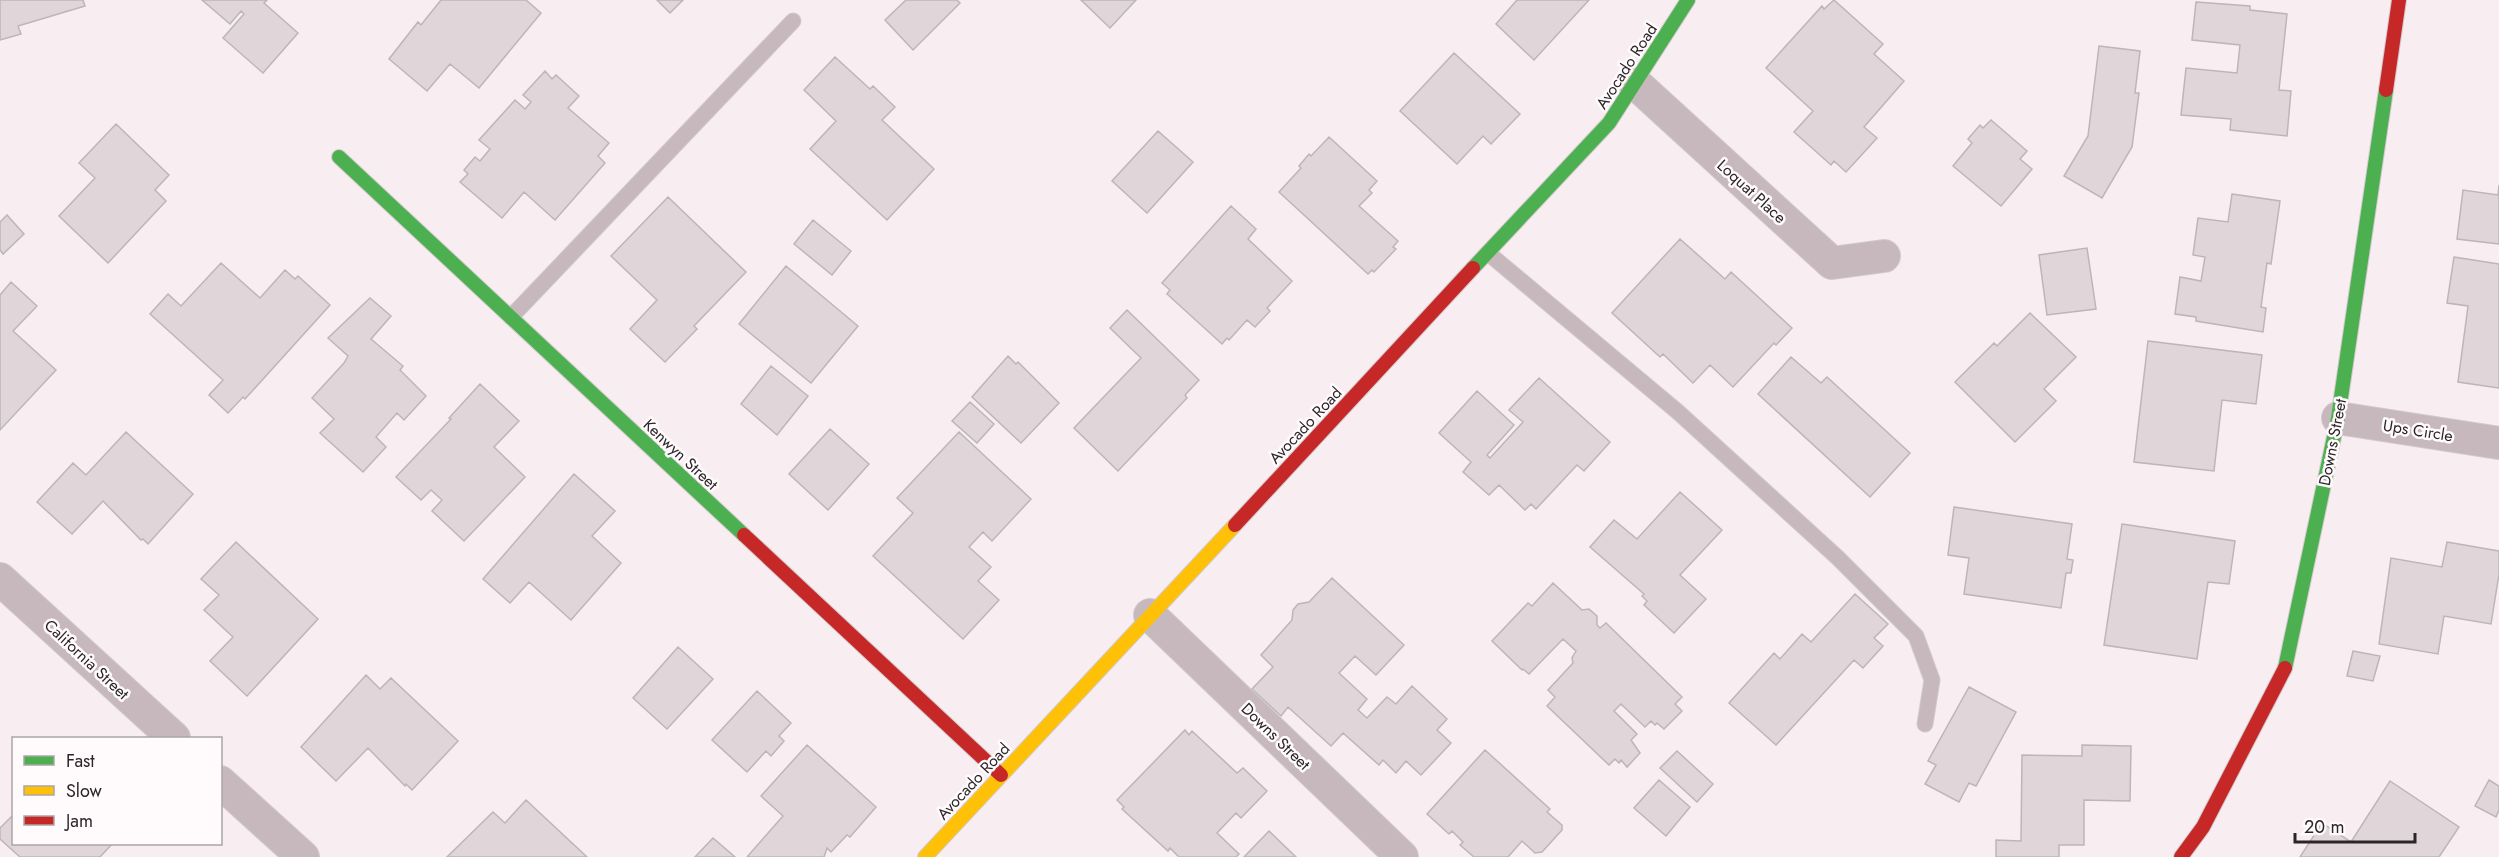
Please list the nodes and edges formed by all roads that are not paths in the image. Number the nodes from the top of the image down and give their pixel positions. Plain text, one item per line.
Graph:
1 (1688, 0) edge
2 (2399, 0) edge
3 (793, 21) dead end
4 (1635, 83) junction
5 (339, 157) dead end
6 (1488, 253) junction
7 (1884, 256) dead end
8 (511, 318) junction
9 (2338, 418) junction
10 (2499, 443) edge
11 (0, 579) edge
12 (1150, 615) junction
13 (1925, 724) dead end
14 (173, 737) edge
15 (1002, 775) junction
16 (222, 784) edge
17 (303, 857) edge
18 (925, 857) edge
19 (1402, 857) edge
20 (2181, 857) edge

1 - 4 street, Avocado Road
2 - 9 street, Downs Street
3 - 8 lane
4 - 6 street, Avocado Road
4 - 7 street, Loquat Place
5 - 8 street, Kenwyn Street
6 - 12 street, Avocado Road
6 - 13 lane
8 - 15 street, Kenwyn Street
9 - 10 street, Ups Circle
9 - 20 street, Downs Street
11 - 14 street, California Street
12 - 15 street, Avocado Road
12 - 19 street, Downs Street
15 - 18 street, Avocado Road
16 - 17 street

